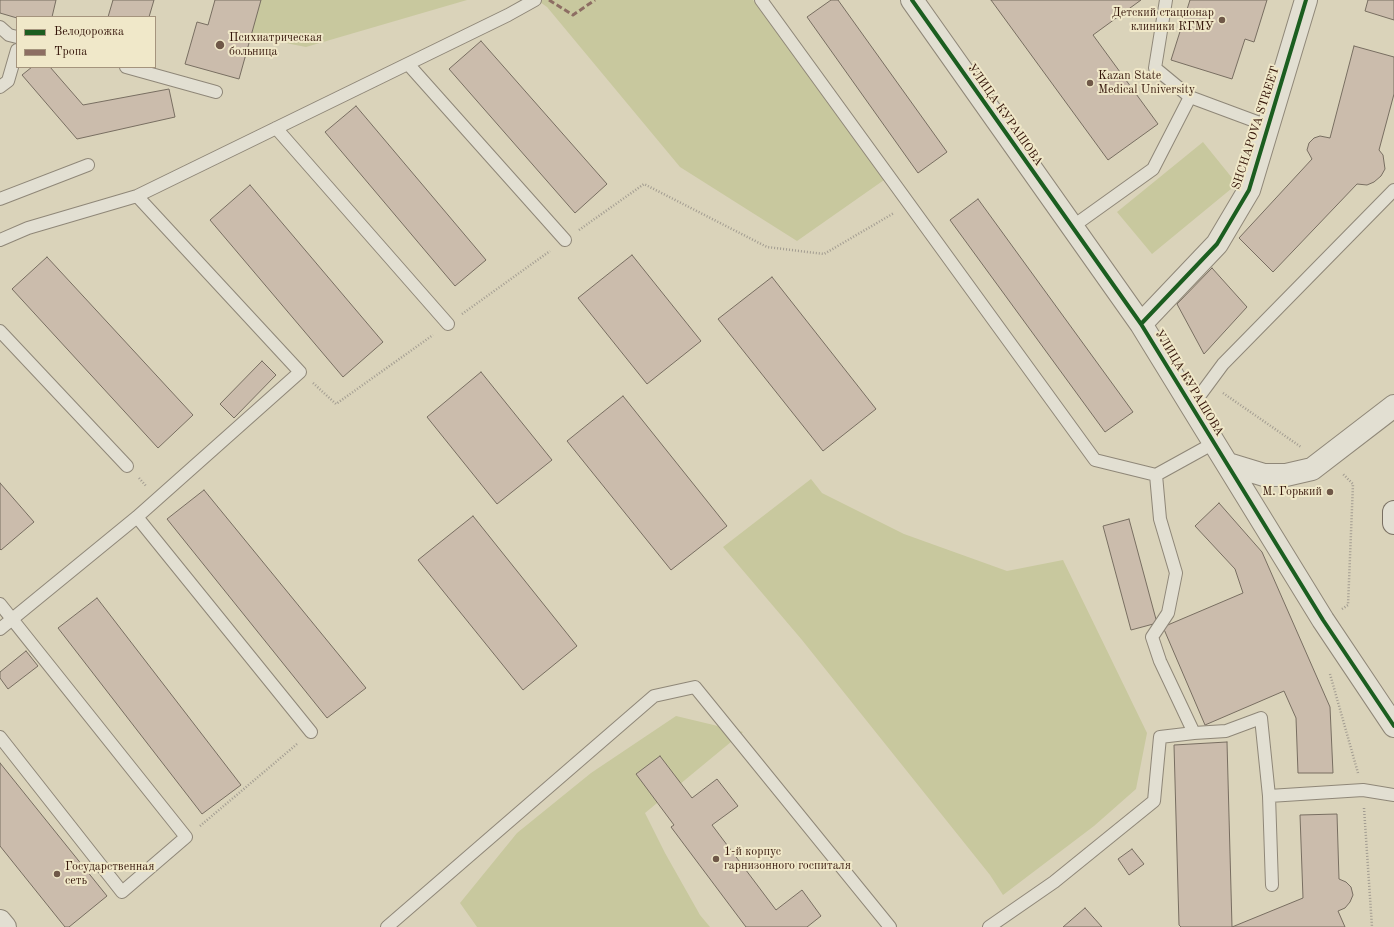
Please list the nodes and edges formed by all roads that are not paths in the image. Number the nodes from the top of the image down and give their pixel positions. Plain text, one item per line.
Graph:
1 (535, 0) edge
2 (762, 0) edge
3 (912, 0) edge
4 (1166, 0) edge
5 (1306, 0) edge
6 (0, 27) edge
7 (16, 37) edge
8 (16, 53) edge
9 (408, 64) junction
10 (130, 68) edge
11 (0, 87) edge
12 (216, 92) dead end
13 (1190, 97) junction
14 (1268, 126) junction
15 (276, 128) junction
16 (88, 165) dead end
17 (1394, 190) edge
18 (137, 196) junction
19 (0, 199) edge
20 (1072, 227) junction
21 (0, 240) edge
22 (565, 240) road end
23 (448, 324) road end
24 (1141, 324) junction
25 (0, 331) edge
26 (1192, 406) junction
27 (1394, 406) edge
28 (1214, 443) junction
29 (1228, 464) junction
30 (127, 466) road end
31 (1156, 475) junction
32 (1394, 512) edge
33 (136, 516) junction
34 (1394, 523) edge
35 (0, 604) edge
36 (12, 620) junction
37 (0, 629) edge
38 (1394, 726) edge
39 (311, 732) road end
40 (1194, 733) junction
41 (0, 737) edge
42 (1394, 795) edge
43 (1270, 796) junction
44 (1272, 884) dead end
45 (0, 921) edge
46 (5, 927) edge
47 (387, 927) edge
48 (890, 927) edge
49 (988, 927) edge

1 - 9 lane
2 - 31 lane
3 - 20 street, УЛИЦА КУРАШОВА
4 - 13 lane
5 - 14 street, SHCHAPOVA STREET
6 - 7 lane
8 - 11 lane
9 - 15 lane
9 - 22 lane
10 - 12 lane
13 - 14 lane
13 - 20 lane
14 - 24 street, SHCHAPOVA STREET
15 - 18 lane
15 - 23 lane
16 - 19 lane
17 - 26 lane
18 - 21 lane
18 - 33 lane
20 - 24 street, УЛИЦА КУРАШОВА
24 - 26 street, УЛИЦА КУРАШОВА
25 - 30 lane
26 - 28 street, УЛИЦА КУРАШОВА
27 - 29 street
28 - 29 street, УЛИЦА КУРАШОВА
28 - 31 lane
29 - 38 street, УЛИЦА КУРАШОВА
31 - 40 lane
32 - 34 street
33 - 36 lane
33 - 39 lane
35 - 36 lane
36 - 37 lane
36 - 41 lane
40 - 43 lane
40 - 49 lane
42 - 43 lane
43 - 44 lane
45 - 46 street
47 - 48 lane

